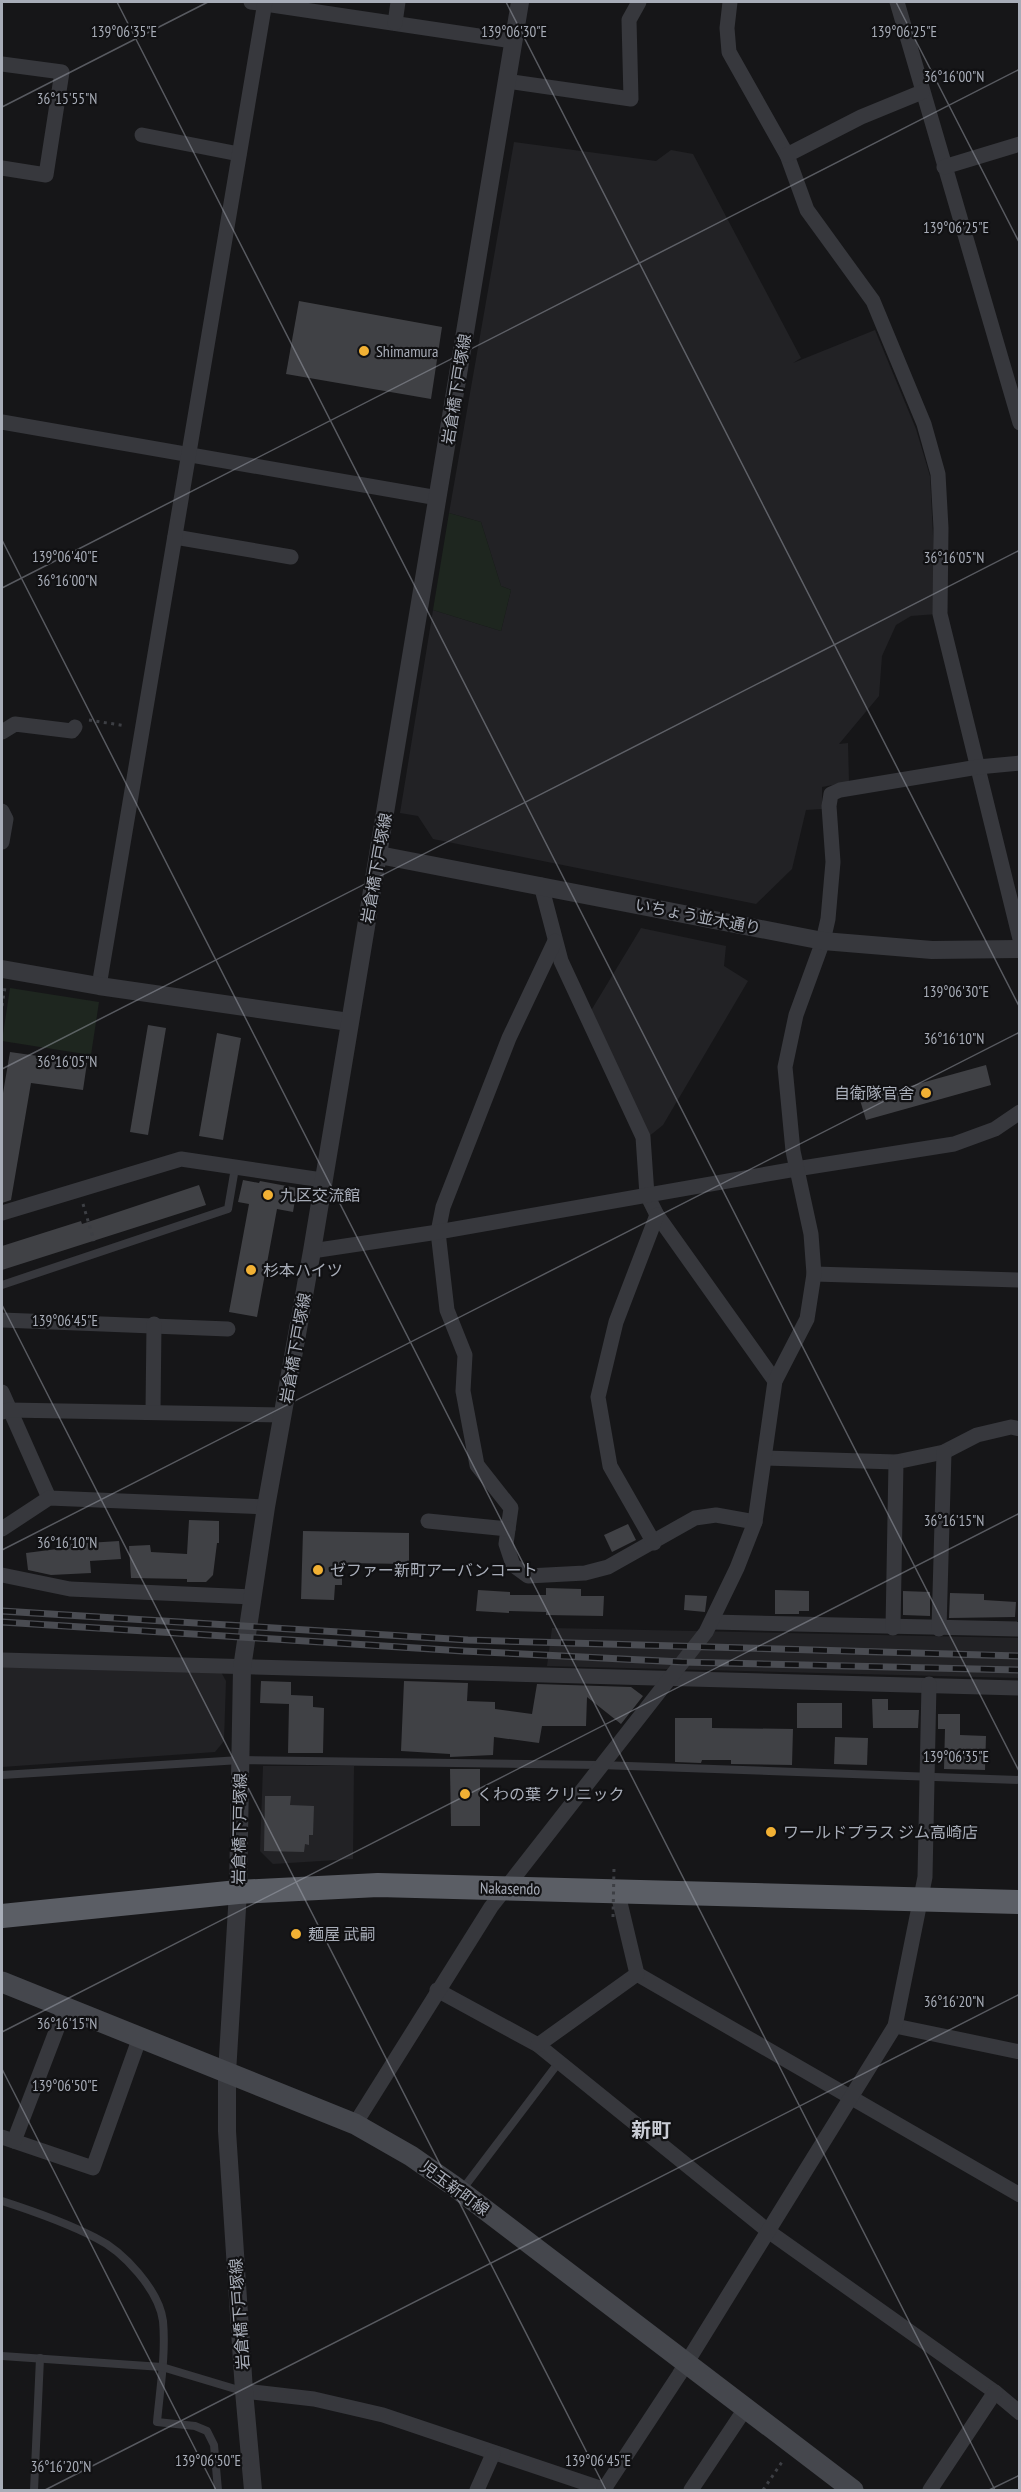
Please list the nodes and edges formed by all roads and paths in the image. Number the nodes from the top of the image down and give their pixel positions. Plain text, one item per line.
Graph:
1 (260, 2) edge
2 (398, 2) edge
3 (520, 2) edge
4 (639, 2) edge
5 (730, 2) edge
6 (897, 2) edge
7 (395, 23) junction
8 (513, 41) junction
9 (2, 64) edge
10 (506, 81) junction
11 (922, 92) junction
12 (142, 135) dead end
13 (1020, 144) edge
14 (239, 154) junction
15 (787, 155) junction
16 (944, 167) junction
17 (2, 168) edge
18 (2, 422) edge
19 (1020, 423) edge
20 (189, 455) junction
21 (438, 498) junction
22 (175, 537) junction
23 (291, 557) dead end
24 (75, 727) joint
25 (143, 729) junction
26 (2, 732) edge
27 (1020, 763) edge
28 (978, 767) junction
29 (2, 811) edge
30 (2, 842) edge
31 (379, 855) junction
32 (541, 885) junction
33 (1020, 939) edge
34 (823, 940) junction
35 (555, 941) junction
36 (1020, 949) edge
37 (2, 969) edge
38 (99, 987) junction
39 (349, 1022) junction
40 (1020, 1112) edge
41 (236, 1168) junction
42 (796, 1169) junction
43 (322, 1180) junction
44 (79, 1191) junction
45 (647, 1195) junction
46 (2, 1213) edge
47 (657, 1215) junction
48 (438, 1232) junction
49 (312, 1251) junction
50 (97, 1252) junction
51 (814, 1274) junction
52 (1020, 1280) edge
53 (2, 1285) edge
54 (2, 1320) edge
55 (154, 1324) junction
56 (228, 1329) dead end
57 (775, 1381) junction
58 (2, 1392) edge
59 (5, 1411) edge
60 (153, 1411) junction
61 (283, 1415) junction
62 (1020, 1429) edge
63 (944, 1452) junction
64 (765, 1458) junction
65 (896, 1462) junction
66 (49, 1498) junction
67 (266, 1507) junction
68 (428, 1521) dead end
69 (756, 1522) junction
70 (2, 1528) edge
71 (508, 1529) junction
72 (654, 1543) junction
73 (2, 1575) edge
74 (253, 1597) junction
75 (712, 1622) junction
76 (893, 1628) junction
77 (939, 1629) junction
78 (1020, 1629) edge
79 (2, 1660) edge
80 (242, 1668) junction
81 (669, 1678) junction
82 (929, 1684) junction
83 (1020, 1688) edge
84 (240, 1760) junction
85 (600, 1765) junction
86 (2, 1775) edge
87 (926, 1777) junction
88 (1020, 1780) edge
89 (616, 1879) junction
90 (505, 1888) junction
91 (238, 1892) junction
92 (921, 1899) junction
93 (1020, 1902) edge
94 (2, 1916) edge
95 (613, 1917) dead end
96 (637, 1974) junction
97 (2, 1982) edge
98 (437, 1990) junction
99 (65, 2008) junction
100 (895, 2026) junction
101 (140, 2037) junction
102 (538, 2045) junction
103 (1020, 2052) edge
104 (559, 2062) junction
105 (227, 2073) junction
106 (851, 2098) junction
107 (355, 2124) junction
108 (8, 2139) edge
109 (461, 2191) junction
110 (1020, 2195) edge
111 (2, 2201) edge
112 (768, 2231) junction
113 (2, 2356) edge
114 (40, 2358) junction
115 (687, 2363) junction
116 (162, 2367) junction
117 (244, 2391) junction
118 (995, 2392) junction
119 (745, 2409) junction
120 (1020, 2413) edge
121 (793, 2445) junction
122 (493, 2454) junction
123 (34, 2490) edge
124 (218, 2490) edge
125 (253, 2490) edge
126 (477, 2490) edge
127 (605, 2490) edge
128 (691, 2490) edge
129 (763, 2490) edge
130 (853, 2490) edge
131 (930, 2490) edge

1 - 7 street
1 - 14 street
2 - 7 street
3 - 8 street, 岩倉橋下戸塚線
4 - 10 street
5 - 15 street
6 - 11 street
7 - 8 street
8 - 10 street, 岩倉橋下戸塚線
9 - 17 street
10 - 21 street, 岩倉橋下戸塚線
11 - 15 street
11 - 16 street
12 - 14 street
13 - 16 street
14 - 20 street
15 - 28 street
16 - 19 street
18 - 20 street
20 - 21 street
20 - 22 street
21 - 31 street, 岩倉橋下戸塚線
22 - 23 street
22 - 25 street
24 - 25 path
24 - 26 street
25 - 38 street
27 - 28 street
28 - 33 street
28 - 34 street
29 - 30 street
31 - 32 street, いちょう並木通り
31 - 39 street, 岩倉橋下戸塚線
32 - 34 street, いちょう並木通り
32 - 35 street
34 - 36 street, いちょう並木通り
34 - 42 street
35 - 45 street
35 - 48 street
37 - 38 street
38 - 39 street
39 - 43 street, 岩倉橋下戸塚線
40 - 42 street
41 - 43 street
41 - 44 street
41 - 50 lane
42 - 45 street
42 - 51 street
43 - 49 street, 岩倉橋下戸塚線
44 - 46 street
44 - 50 path
45 - 47 street
45 - 48 street
47 - 57 street
47 - 72 street
48 - 49 street
48 - 71 street
49 - 61 street, 岩倉橋下戸塚線
50 - 53 lane
51 - 52 street
51 - 57 street
54 - 55 street
55 - 56 street
55 - 60 street
57 - 64 street
58 - 59 street
59 - 60 street
59 - 66 street
60 - 61 street
61 - 67 street, 岩倉橋下戸塚線
62 - 63 street
63 - 65 street
63 - 77 street
64 - 65 street
64 - 69 street
65 - 76 street
66 - 67 street
66 - 70 street
67 - 74 street, 岩倉橋下戸塚線
68 - 71 street
69 - 72 street
69 - 75 street
71 - 72 street
73 - 74 street
74 - 80 street, 岩倉橋下戸塚線
75 - 76 street
75 - 81 street
76 - 77 street
77 - 78 street
79 - 80 street
80 - 81 street
80 - 84 street, 岩倉橋下戸塚線
81 - 82 street
81 - 85 street
82 - 83 street
82 - 87 street
84 - 85 lane
84 - 86 lane
84 - 91 street, 岩倉橋下戸塚線
85 - 87 lane
85 - 90 street
87 - 88 lane
87 - 92 street
89 - 90 highway, Nakasendo
89 - 92 highway, Nakasendo
89 - 95 path, bridge
89 - 96 street
90 - 91 highway, Nakasendo
90 - 98 street
91 - 94 highway, Nakasendo
91 - 105 street, 岩倉橋下戸塚線
92 - 93 highway, Nakasendo
92 - 100 street
96 - 102 street
96 - 106 street
97 - 99 main road, 児玉新町線
98 - 102 street
98 - 107 street
99 - 101 main road, 児玉新町線
99 - 108 street
100 - 103 street
100 - 106 street
101 - 105 main road, 児玉新町線
101 - 108 street
102 - 104 street
104 - 109 lane
104 - 112 street
105 - 107 main road, 児玉新町線
105 - 117 street, 岩倉橋下戸塚線
106 - 110 street
106 - 112 street
107 - 109 main road, 児玉新町線
109 - 115 main road, 児玉新町線
111 - 116 lane
112 - 115 street
112 - 118 street
113 - 114 lane
114 - 116 lane
114 - 123 lane
115 - 119 main road, 児玉新町線
115 - 127 street
116 - 117 lane
116 - 124 lane
117 - 122 street
117 - 125 street, 岩倉橋下戸塚線
118 - 120 street
118 - 131 street
119 - 121 main road, 児玉新町線
119 - 128 street
121 - 129 path
121 - 130 main road, 児玉新町線
122 - 126 street
122 - 127 street

